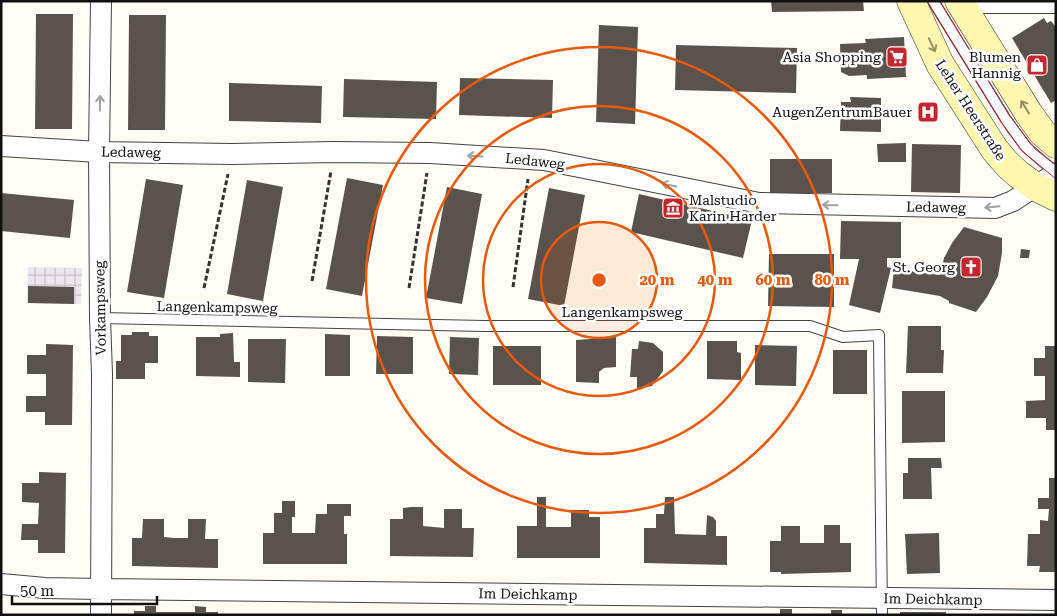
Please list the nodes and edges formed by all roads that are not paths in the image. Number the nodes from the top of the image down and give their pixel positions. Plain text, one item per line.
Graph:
1 (101, 1) edge
2 (911, 1) edge
3 (933, 1) edge
4 (960, 2) edge
5 (1056, 4) edge
6 (1056, 144) edge
7 (1, 146) edge
8 (99, 152) junction
9 (1051, 182) edge
10 (100, 318) junction
11 (1, 584) edge
12 (101, 589) junction
13 (1056, 600) edge
14 (882, 606) edge
15 (101, 615) edge

8 -> 1 street, Vorkampsweg
2 -> 9 main road, Leher Heerstraße
3 - 9 lane
4 - 5 street
6 -> 4 main road
7 - 8 street, Ledaweg
9 -> 8 street, Ledaweg
8 - 10 street, Vorkampsweg
10 - 12 street, Vorkampsweg
10 - 14 lane, Langenkampsweg
11 - 12 street, Im Deichkamp
12 - 14 street, Im Deichkamp
12 - 15 street, Vorkampsweg
13 - 14 street, Im Deichkamp

